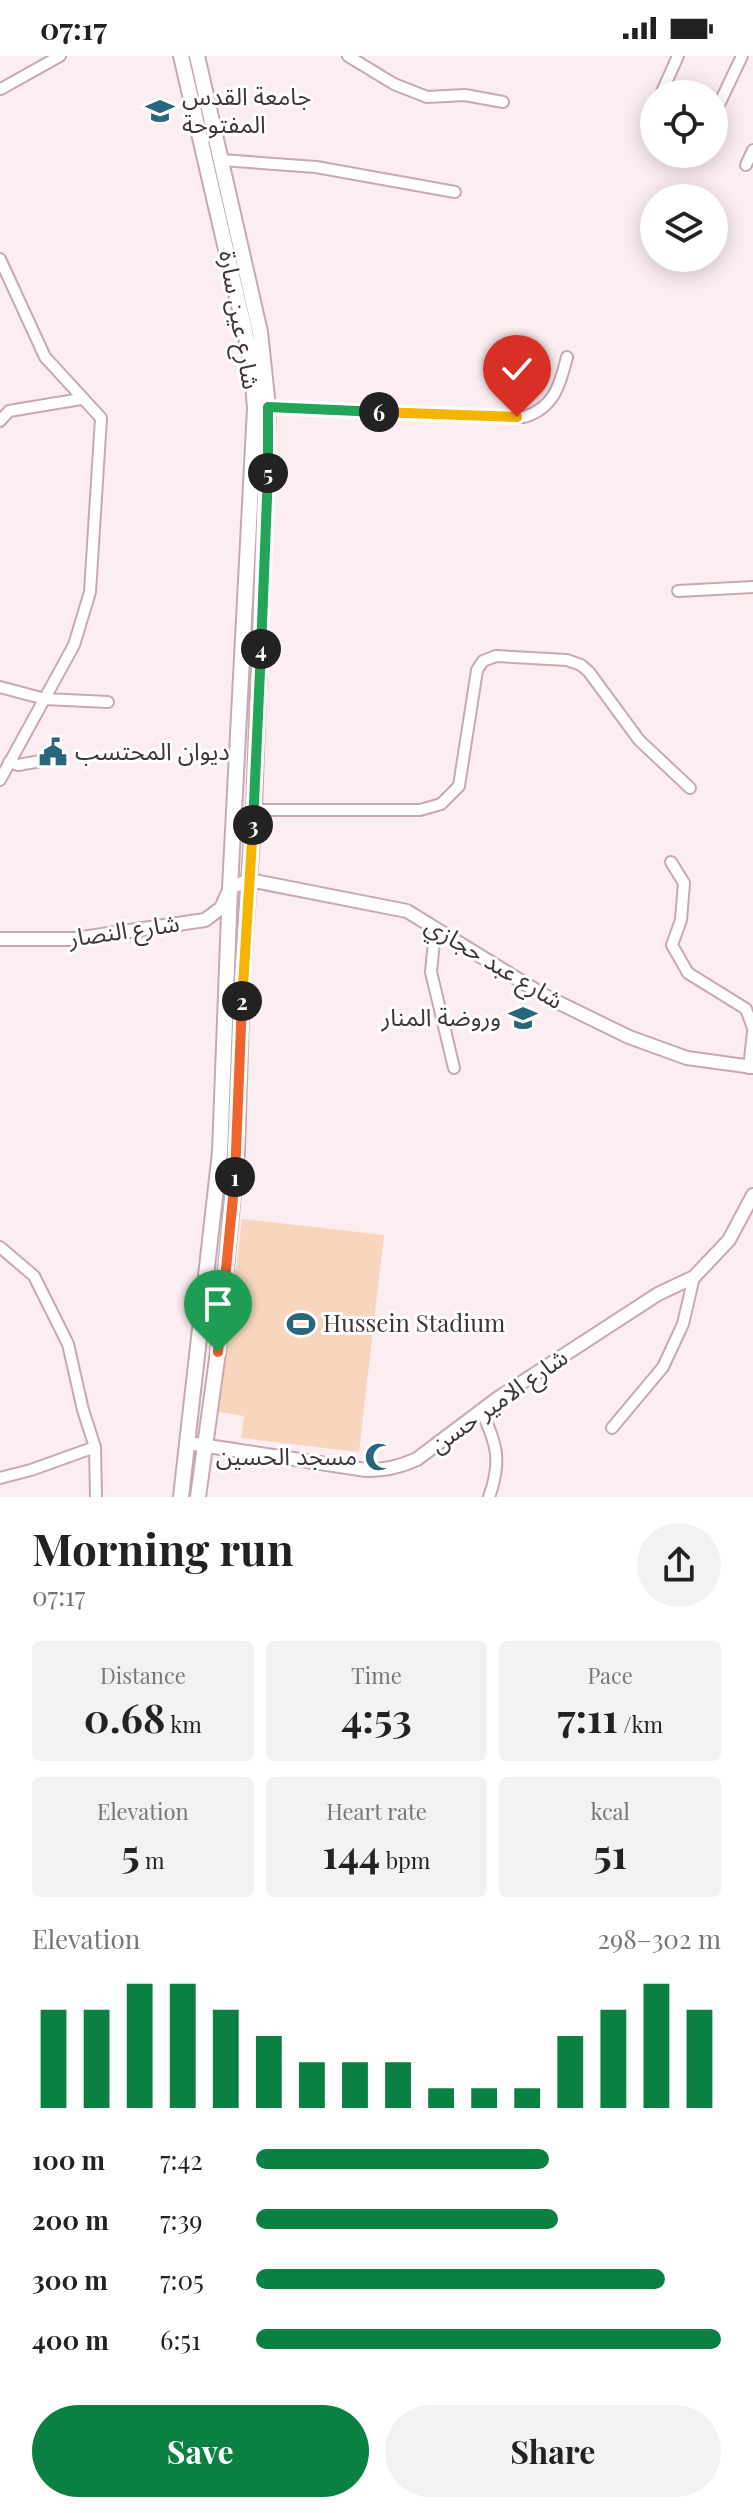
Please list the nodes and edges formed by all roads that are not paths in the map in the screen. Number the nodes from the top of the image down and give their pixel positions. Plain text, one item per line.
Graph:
1 (60, 56) edge
2 (181, 56) edge
3 (197, 56) edge
4 (348, 56) edge
5 (678, 56) edge
6 (742, 56) edge
7 (667, 80) edge
8 (728, 86) edge
9 (1, 89) edge
10 (503, 102) dead end
11 (753, 150) edge
12 (221, 160) junction
13 (746, 165) dead end
14 (455, 192) dead end
15 (0, 259) edge
16 (567, 357) dead end
17 (81, 399) junction
18 (268, 407) junction
19 (0, 421) edge
20 (753, 587) edge
21 (678, 591) dead end
22 (0, 687) edge
23 (45, 699) junction
24 (108, 702) dead end
25 (46, 760) dead end
26 (9, 762) junction
27 (0, 780) edge
28 (690, 788) dead end
29 (254, 810) junction
30 (671, 862) dead end
31 (249, 880) junction
32 (230, 888) junction
33 (435, 931) junction
34 (0, 939) edge
35 (753, 1030) edge
36 (454, 1068) dead end
37 (751, 1068) edge
38 (753, 1195) edge
39 (0, 1247) edge
40 (694, 1277) junction
41 (481, 1410) junction
42 (612, 1428) dead end
43 (188, 1443) junction
44 (206, 1445) junction
45 (95, 1447) junction
46 (0, 1478) edge
47 (96, 1497) edge
48 (181, 1497) edge
49 (198, 1497) edge
50 (489, 1497) edge

1 - 9 street
2 - 32 main road, شارع عين سارة
3 - 12 main road, شارع عين سارة
4 - 10 street
5 - 7 street
6 - 8 street
11 - 13 street
12 - 14 street
12 - 18 main road, شارع عين سارة
15 - 17 street
16 - 18 street
17 - 19 street
17 - 23 street
18 - 29 main road, شارع عين سارة
20 - 21 street
22 - 23 street
23 - 24 street
23 - 26 street
25 - 26 street
26 - 27 street
28 - 29 street
29 - 31 main road, شارع عين سارة
30 - 35 street
31 - 32 street
31 - 33 street, شارع عبد حجازي
31 - 44 main road, شارع عين سارة
32 - 34 street, شارع النصار
32 - 43 main road, شارع عين سارة
33 - 36 street
33 - 37 street, شارع عبد حجازي
35 - 37 street
38 - 40 street, شارع الامير حسن
39 - 45 street
40 - 41 street, شارع الامير حسن
40 - 42 street
41 - 44 street, شارع الامير حسن
41 - 50 street
43 - 44 street, شارع الامير حسن
43 - 48 main road, شارع عين سارة
44 - 49 main road, شارع عين سارة
45 - 46 street
45 - 47 street

